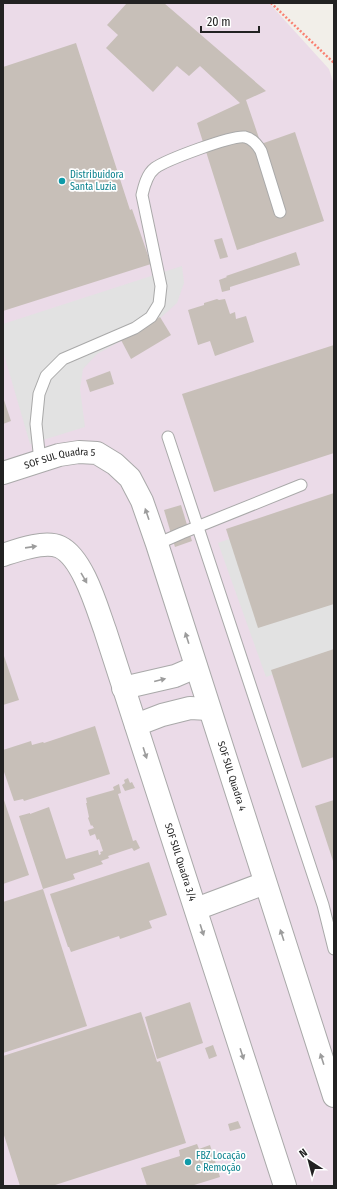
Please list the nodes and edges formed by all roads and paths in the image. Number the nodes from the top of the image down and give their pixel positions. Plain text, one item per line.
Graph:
1 (271, 3) edge
2 (334, 62) edge
3 (280, 212) dead end
4 (168, 437) dead end
5 (40, 461) junction
6 (115, 464) joint
7 (3, 473) edge
8 (301, 485) dead end
9 (197, 527) junction
10 (157, 544) junction
11 (3, 555) edge
12 (196, 667) junction
13 (123, 688) junction
14 (209, 709) junction
15 (136, 726) junction
16 (265, 883) junction
17 (196, 909) junction
18 (334, 949) edge
19 (334, 1096) edge
20 (285, 1186) edge

1 - 2 path
3 - 5 lane
4 - 9 lane
5 - 6 street, SOF SUL Quadra 5
5 - 7 street, SOF SUL Quadra 5
10 -> 6 street, SOF SUL Quadra 4
8 - 9 lane
9 - 10 lane
9 - 18 lane
12 -> 10 street, SOF SUL Quadra 4
11 -> 13 street, SOF SUL Quadra 3/4
13 -> 12 street
12 - 14 street, SOF SUL Quadra 4
13 - 15 street, SOF SUL Quadra 3/4
14 - 15 street
14 - 16 street, SOF SUL Quadra 4
15 -> 17 street, SOF SUL Quadra 3/4
16 - 17 street
19 -> 16 street, SOF SUL Quadra 4
17 -> 20 street, SOF SUL Quadra 3/4

